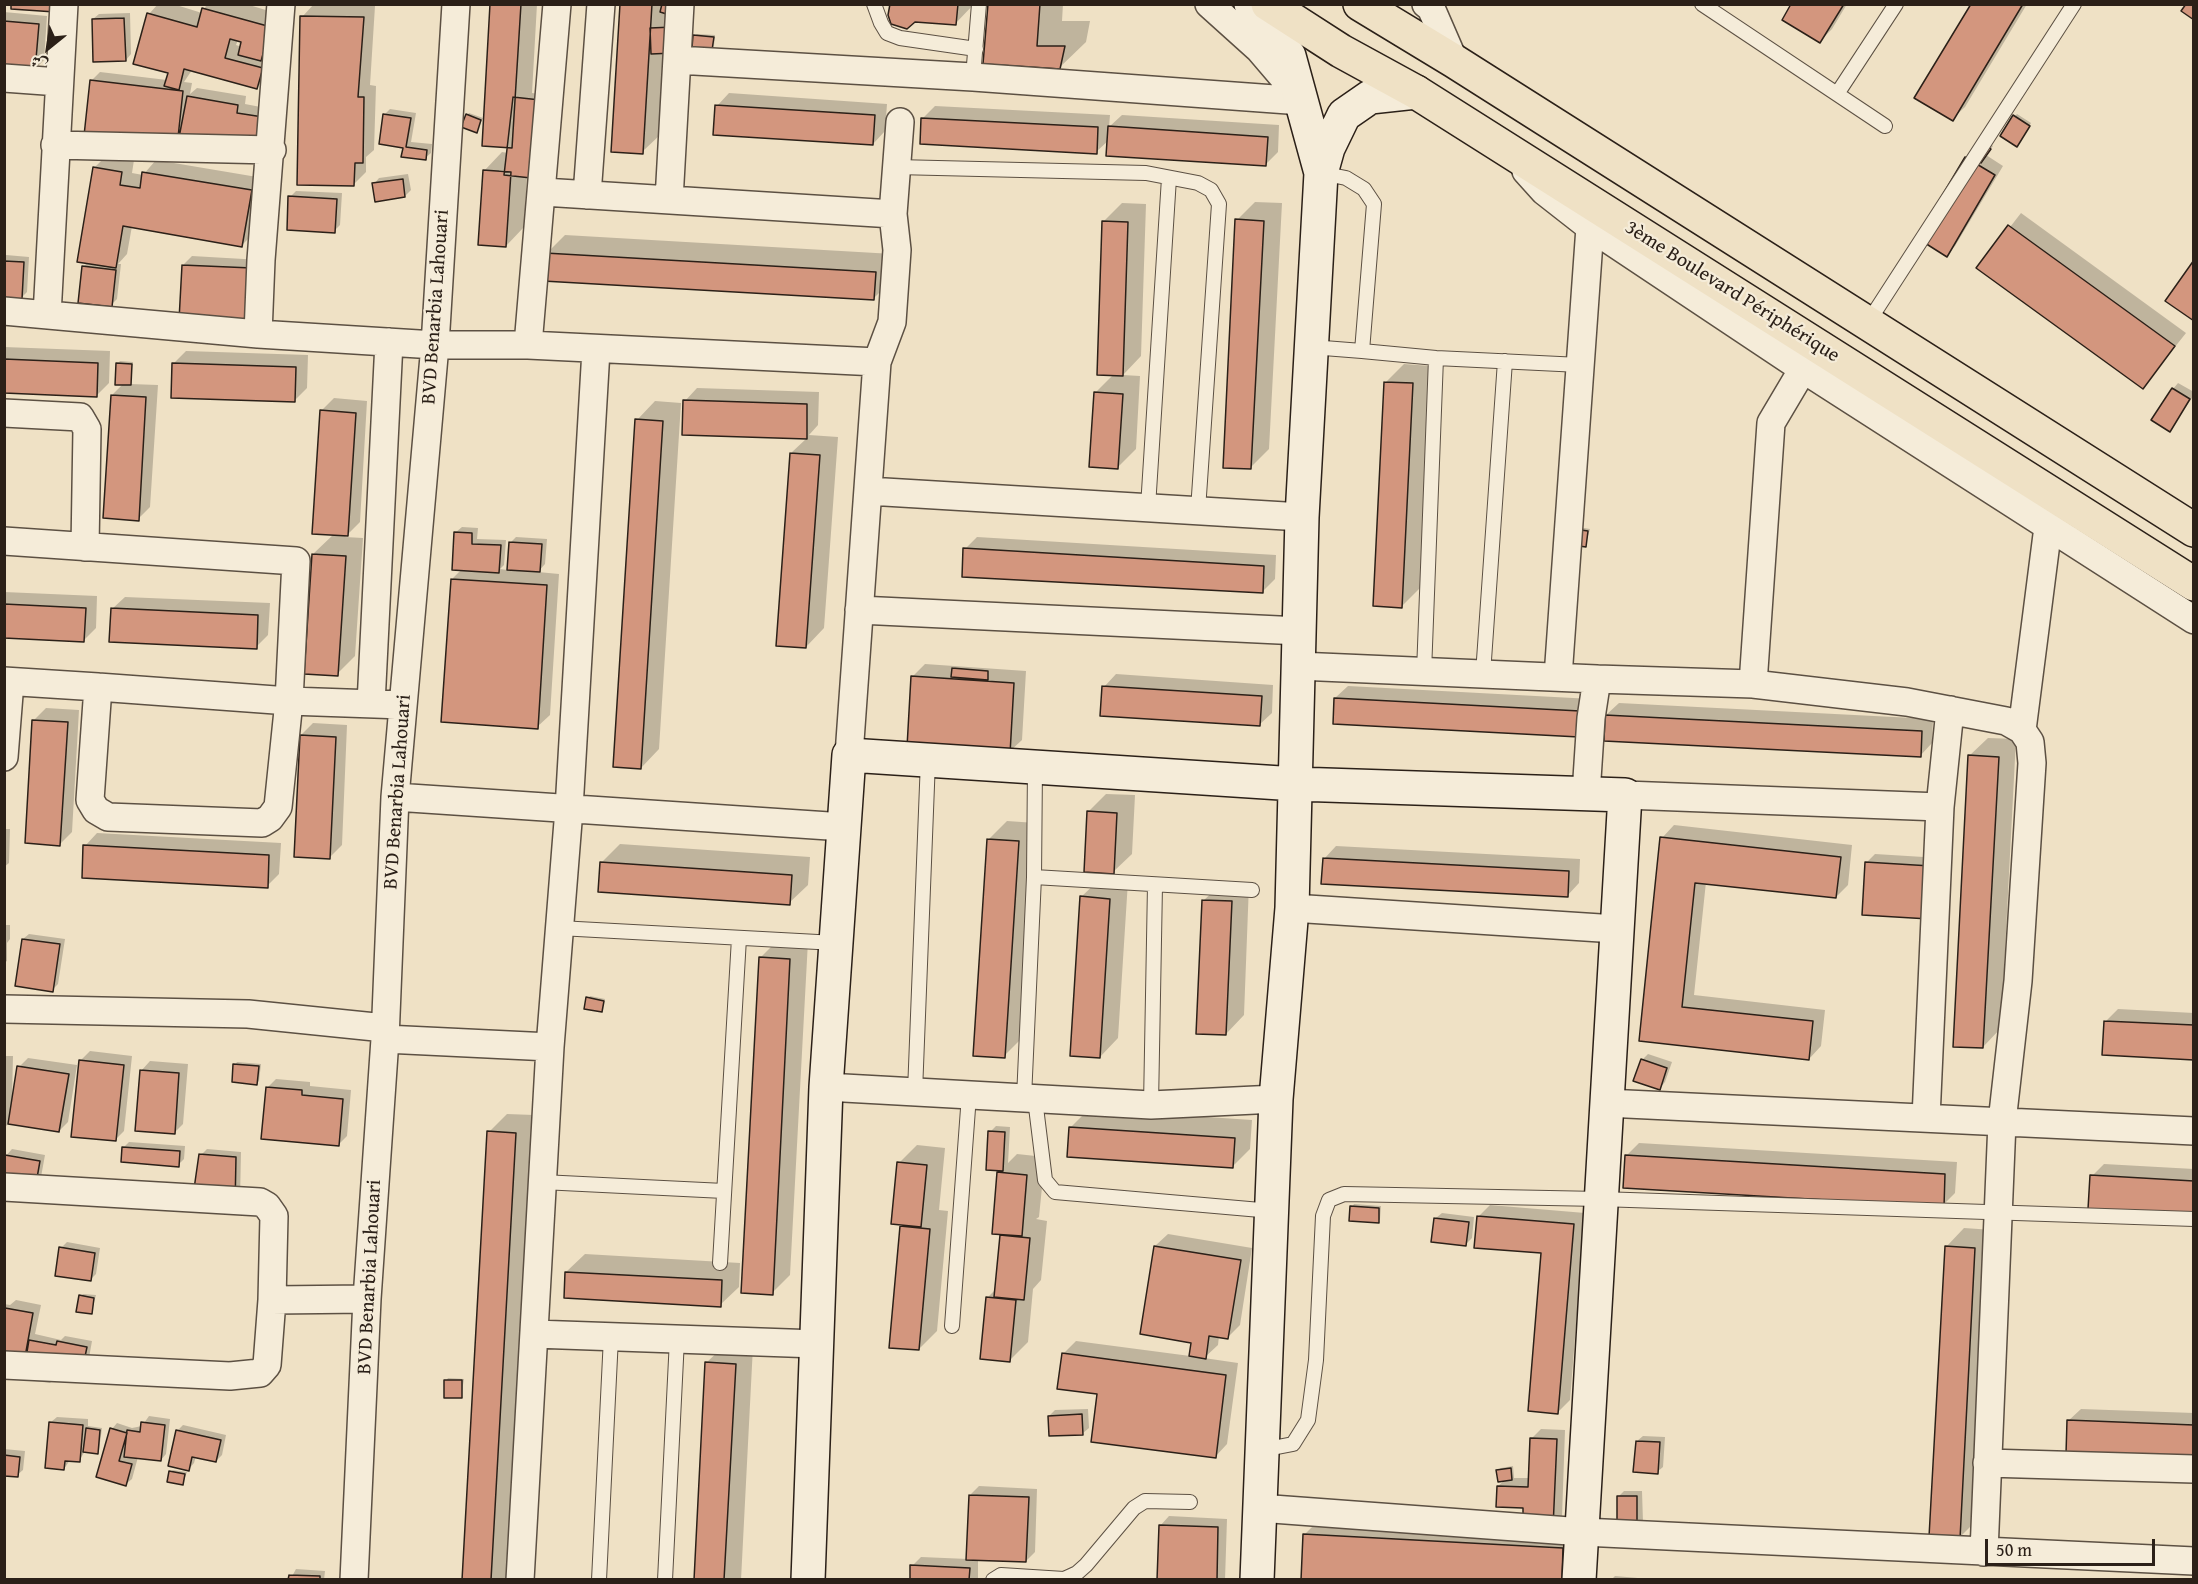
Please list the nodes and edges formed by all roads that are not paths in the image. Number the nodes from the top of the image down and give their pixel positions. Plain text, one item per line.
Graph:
1 (64, 4) edge
2 (281, 4) edge
3 (456, 4) edge
4 (557, 4) edge
5 (601, 4) edge
6 (680, 4) edge
7 (874, 4) edge
8 (979, 4) edge
9 (1209, 4) edge
10 (1251, 4) edge
11 (1268, 4) edge
12 (1360, 4) edge
13 (1426, 4) edge
14 (1702, 4) edge
15 (1896, 4) edge
16 (2074, 4) edge
17 (976, 49) junction
18 (677, 60) junction
19 (1454, 61) junction
20 (973, 77) junction
21 (4, 78) edge
22 (59, 82) junction
23 (1416, 92) junction
24 (1837, 94) junction
25 (1302, 100) junction
26 (900, 122) dead end
27 (1885, 126) dead end
28 (55, 145) junction
29 (272, 150) junction
30 (1507, 150) junction
31 (896, 167) junction
32 (1321, 173) junction
33 (1169, 178) junction
34 (543, 192) junction
35 (587, 195) junction
36 (669, 200) junction
37 (893, 214) junction
38 (1590, 227) junction
39 (4, 311) edge
40 (47, 315) junction
41 (1867, 324) junction
42 (258, 334) junction
43 (389, 342) junction
44 (435, 345) junction
45 (528, 345) junction
46 (1309, 347) junction
47 (596, 351) junction
48 (1362, 351) junction
49 (1436, 358) junction
50 (1505, 361) junction
51 (877, 362) junction
52 (1580, 364) junction
53 (1803, 369) junction
54 (4, 413) edge
55 (868, 491) junction
56 (1148, 507) junction
57 (1198, 510) junction
58 (1302, 517) junction
59 (2048, 527) junction
60 (2192, 527) edge
61 (4, 541) edge
62 (85, 547) junction
63 (2193, 584) edge
64 (860, 610) junction
65 (2193, 620) edge
66 (1300, 631) junction
67 (1299, 666) junction
68 (1425, 672) junction
69 (1483, 674) junction
70 (1558, 677) junction
71 (1597, 679) junction
72 (7, 682) edge
73 (1753, 684) junction
74 (98, 687) junction
75 (289, 700) junction
76 (371, 704) junction
77 (403, 705) junction
78 (1950, 710) junction
79 (2022, 730) junction
80 (849, 755) junction
81 (4, 757) edge
82 (928, 760) junction
83 (1035, 767) junction
84 (1296, 784) junction
85 (1586, 794) junction
86 (1625, 795) junction
87 (395, 797) junction
88 (1940, 807) junction
89 (569, 809) junction
90 (844, 827) junction
91 (1034, 877) junction
92 (1155, 885) junction
93 (1252, 890) dead end
94 (1292, 908) junction
95 (559, 928) junction
96 (1616, 928) junction
97 (739, 938) junction
98 (836, 943) junction
99 (4, 1009) edge
100 (385, 1034) junction
101 (550, 1047) junction
102 (826, 1087) junction
103 (915, 1092) junction
104 (969, 1095) junction
105 (1030, 1099) junction
106 (1276, 1099) junction
107 (1606, 1103) junction
108 (1151, 1105) junction
109 (1926, 1118) junction
110 (2001, 1122) junction
111 (2193, 1131) edge
112 (542, 1182) junction
113 (4, 1187) edge
114 (724, 1191) junction
115 (1600, 1199) junction
116 (1272, 1211) junction
117 (1998, 1211) junction
118 (2193, 1219) edge
119 (720, 1263) dead end
120 (367, 1299) junction
121 (272, 1300) junction
122 (952, 1326) dead end
123 (534, 1334) junction
124 (610, 1337) junction
125 (677, 1339) junction
126 (817, 1344) junction
127 (4, 1365) edge
128 (1262, 1450) junction
129 (1987, 1463) junction
130 (2193, 1469) edge
131 (1190, 1502) dead end
132 (1260, 1508) junction
133 (1583, 1532) junction
134 (1984, 1552) junction
135 (2193, 1561) edge
136 (354, 1580) edge
137 (520, 1580) edge
138 (598, 1580) edge
139 (665, 1580) edge
140 (808, 1580) edge
141 (993, 1580) edge
142 (1257, 1580) edge
143 (1579, 1580) edge

1 - 22 street
2 - 29 street
3 - 44 street, BVD Benarbia Lahouari
4 - 34 street
5 - 35 street
6 - 18 street
7 - 17 lane
8 - 17 lane
9 - 25 street
10 - 25 street
11 - 23 highway, 3ème Boulevard Périphérique
12 - 19 highway
13 - 19 street
14 - 24 lane
15 - 24 lane
16 - 41 lane
17 - 20 lane
18 - 20 street
18 - 36 street
19 - 41 highway
20 - 25 street
21 - 22 street
22 - 28 street
23 - 30 highway, 3ème Boulevard Périphérique
23 - 32 street
24 - 27 lane
25 - 32 street
26 - 31 street
28 - 29 street
28 - 40 street
29 - 42 street
30 - 38 street
30 - 63 highway, 3ème Boulevard Périphérique
31 - 33 lane
31 - 37 street
32 - 46 street
32 - 48 lane
33 - 56 lane
33 - 57 lane
34 - 35 street
34 - 45 street
35 - 36 street
36 - 37 street
37 - 51 street
38 - 52 street
38 - 53 street
39 - 40 street
40 - 42 street
41 - 60 highway
42 - 43 street
43 - 44 street
43 - 76 street
44 - 45 street
44 - 77 street, BVD Benarbia Lahouari
45 - 47 street
46 - 48 lane
46 - 58 street
47 - 51 street
47 - 89 street
48 - 49 lane
49 - 50 lane
49 - 68 lane
50 - 52 lane
50 - 69 lane
51 - 55 street
52 - 70 street
53 - 59 street
53 - 73 street
54 - 62 street
55 - 56 street
55 - 64 street
56 - 57 street
57 - 58 street
58 - 66 street
59 - 65 street
59 - 79 street
61 - 62 street
62 - 75 street
64 - 66 street
64 - 80 street
66 - 67 street
67 - 68 street
67 - 84 street
68 - 69 street
69 - 70 street
70 - 71 street
71 - 73 street
71 - 85 street
72 - 74 street
72 - 81 street
73 - 78 street
74 - 75 street
74 - 75 street
75 - 76 street
76 - 77 street
77 - 87 street, BVD Benarbia Lahouari
78 - 79 street
78 - 88 street
79 - 110 street
80 - 82 street
80 - 90 street
82 - 83 street
82 - 103 lane
83 - 84 street
83 - 91 lane
84 - 85 street
84 - 94 street
85 - 86 street
86 - 88 street
86 - 96 street
87 - 89 street
87 - 100 street, BVD Benarbia Lahouari
88 - 109 street
89 - 90 street
89 - 95 street
90 - 98 street
91 - 92 lane
91 - 105 lane
92 - 93 lane
92 - 108 lane
94 - 96 street
94 - 106 street
95 - 97 lane
95 - 101 street
96 - 107 street
97 - 98 lane
97 - 114 lane
98 - 102 street
99 - 100 street
100 - 101 street
100 - 120 street, BVD Benarbia Lahouari
101 - 112 street
102 - 103 street
102 - 126 street
103 - 104 street
104 - 105 street
104 - 122 lane
105 - 108 street
105 - 116 lane
106 - 108 street
106 - 116 street
107 - 109 street
107 - 115 street
109 - 110 street
110 - 111 street
110 - 117 street
112 - 114 lane
112 - 123 street
113 - 121 street
114 - 119 lane
115 - 117 lane
115 - 128 lane
115 - 133 street
116 - 128 street
117 - 118 lane
117 - 129 street
120 - 121 street
120 - 136 street, BVD Benarbia Lahouari
121 - 127 street
123 - 124 street
123 - 137 street
124 - 125 street
124 - 138 lane
125 - 126 street
125 - 139 lane
126 - 140 street
128 - 132 street
129 - 130 street
129 - 134 street
131 - 141 lane
132 - 133 street
132 - 142 street
133 - 134 street
133 - 143 street
134 - 135 street

